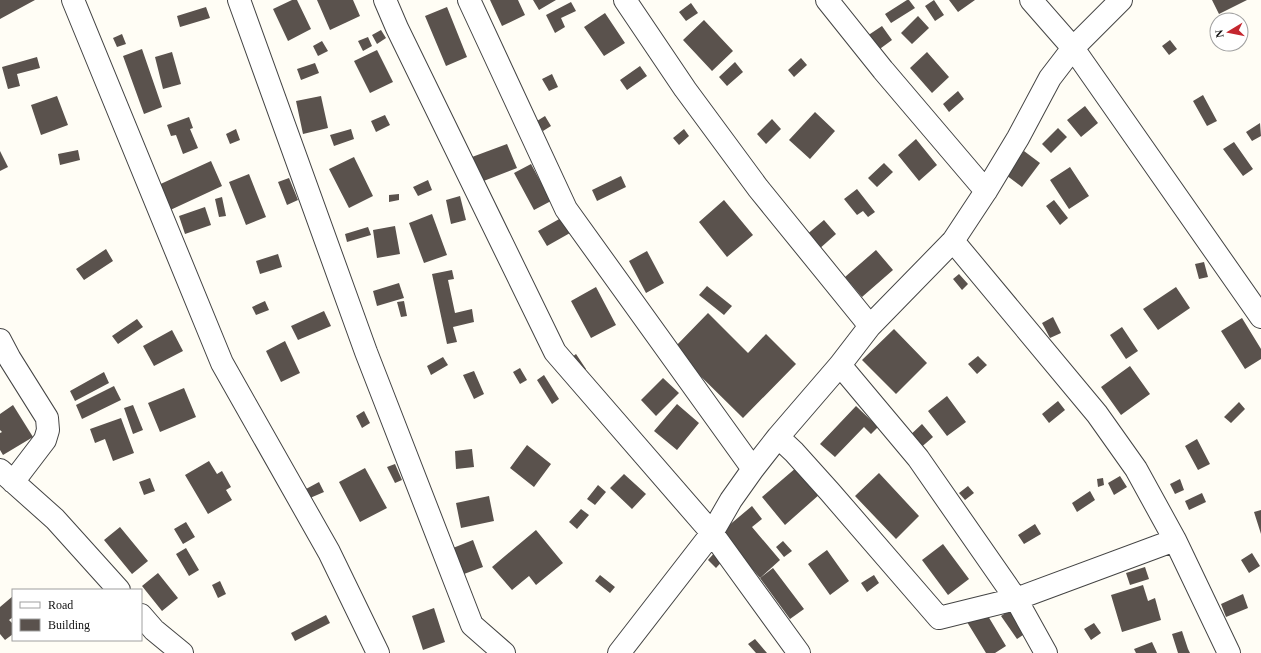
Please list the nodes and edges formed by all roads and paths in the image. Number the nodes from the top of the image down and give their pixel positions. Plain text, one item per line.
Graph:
1 (73, 0) edge
2 (239, 0) edge
3 (385, 0) edge
4 (468, 0) edge
5 (625, 0) edge
6 (827, 0) edge
7 (1031, 0) edge
8 (1121, 0) edge
9 (1073, 48) junction
10 (986, 191) junction
11 (953, 241) junction
12 (1261, 317) edge
13 (870, 326) junction
14 (0, 340) edge
15 (840, 365) junction
16 (778, 437) junction
17 (753, 469) junction
18 (7, 476) edge
19 (712, 533) junction
20 (1175, 540) junction
21 (117, 589) edge
22 (1016, 599) junction
23 (142, 616) edge
24 (182, 653) edge
25 (378, 653) edge
26 (504, 653) edge
27 (619, 653) edge
28 (800, 653) edge
29 (1046, 653) edge
30 (1229, 653) edge

1 - 25 street
2 - 26 street
3 - 19 street
4 - 17 street
5 - 13 street
6 - 10 street
7 - 9 street
8 - 9 street
9 - 10 street
9 - 12 street
10 - 11 street
11 - 13 street
11 - 20 street
13 - 15 street
14 - 18 street
15 - 16 street
15 - 22 street
16 - 17 street
16 - 22 street
17 - 19 street
18 - 21 street
19 - 27 street
19 - 28 street
20 - 22 street
20 - 30 street
22 - 29 street
23 - 24 street

